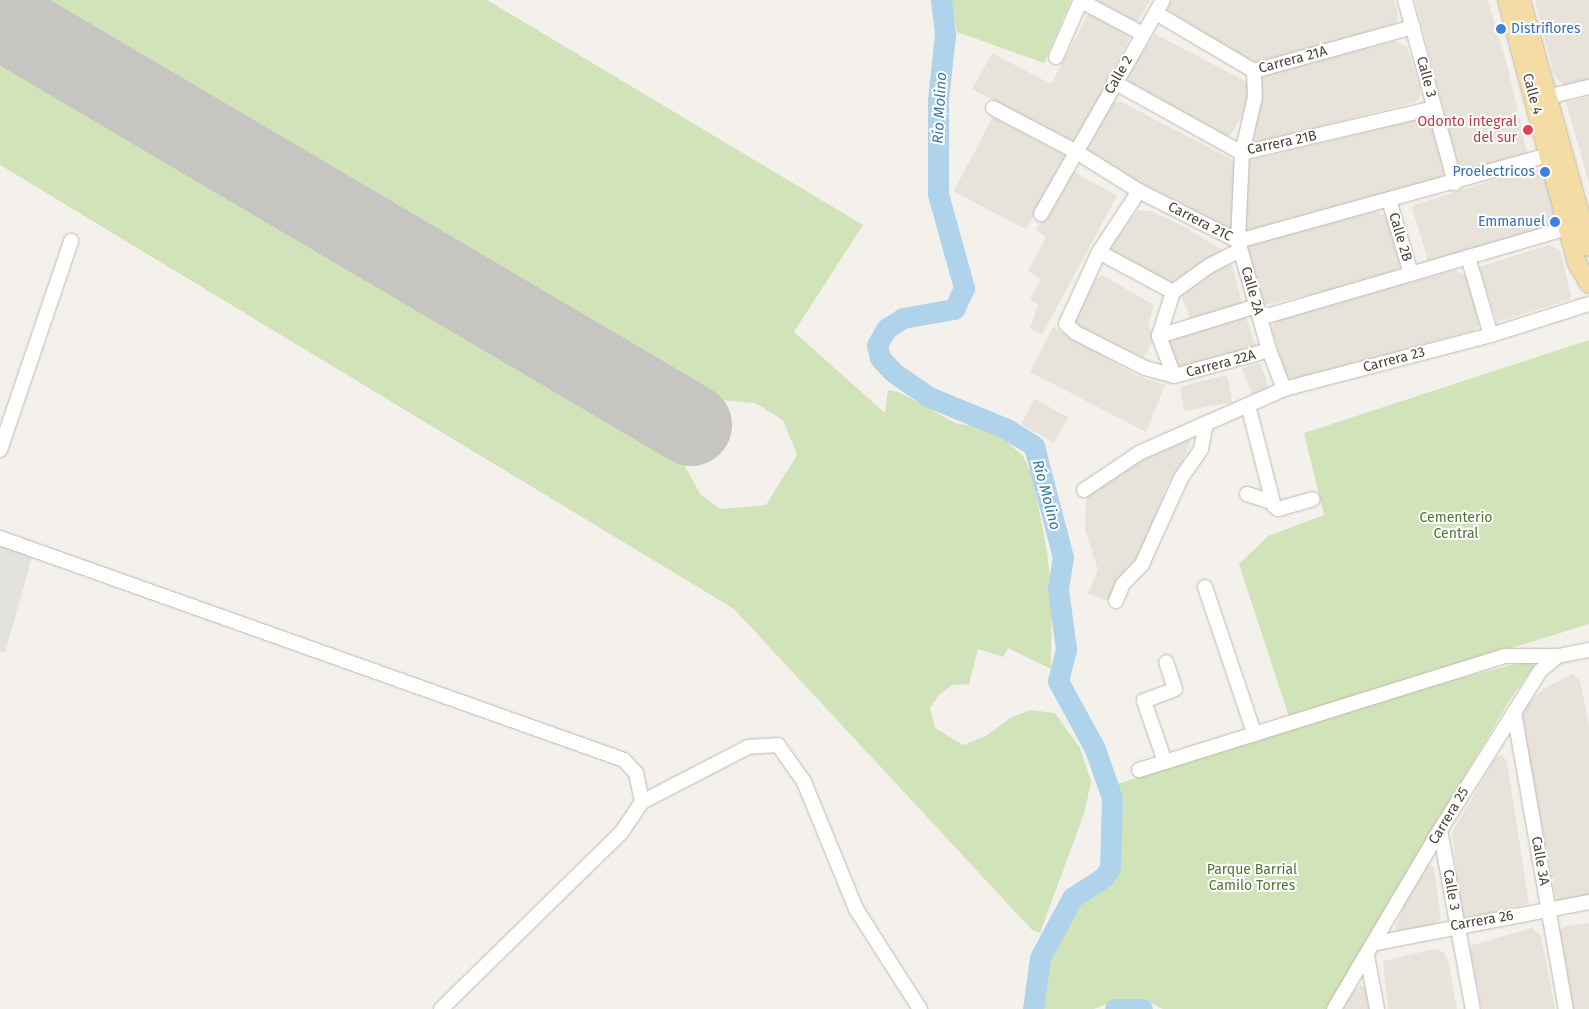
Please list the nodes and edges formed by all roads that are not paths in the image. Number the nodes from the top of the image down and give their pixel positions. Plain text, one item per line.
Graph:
1 (1163, 0) edge
2 (1405, 0) edge
3 (1507, 0) edge
4 (1521, 0) edge
5 (1081, 1) edge
6 (1156, 13) junction
7 (1413, 27) junction
8 (1143, 34) junction
9 (1516, 34) junction
10 (1056, 57) dead end
11 (1537, 60) junction
12 (1254, 71) junction
13 (1114, 82) junction
14 (1589, 87) edge
15 (1547, 97) junction
16 (993, 108) dead end
17 (1434, 108) junction
18 (1075, 151) junction
19 (1242, 153) junction
20 (1549, 155) junction
21 (1455, 183) junction
22 (1138, 191) junction
23 (1389, 200) junction
24 (1041, 214) dead end
25 (1568, 228) junction
26 (71, 241) dead end
27 (1239, 246) junction
28 (1589, 247) edge
29 (1099, 252) junction
30 (1468, 257) junction
31 (1411, 274) junction
32 (1585, 279) edge
33 (1173, 292) junction
34 (1587, 305) edge
35 (1258, 312) junction
36 (1491, 334) junction
37 (1159, 336) junction
38 (1269, 350) junction
39 (1174, 376) junction
40 (1284, 389) junction
41 (1248, 405) junction
42 (1206, 423) junction
43 (0, 450) edge
44 (1084, 490) dead end
45 (1247, 494) dead end
46 (1314, 499) dead end
47 (1271, 502) junction
48 (0, 538) edge
49 (1205, 587) dead end
50 (1116, 601) dead end
51 (1589, 650) edge
52 (1558, 656) junction
53 (1166, 662) dead end
54 (1514, 712) junction
55 (1254, 733) junction
56 (1165, 762) junction
57 (1139, 770) dead end
58 (642, 802) junction
59 (1440, 830) junction
60 (1589, 902) edge
61 (1548, 910) junction
62 (1457, 926) junction
63 (1376, 943) junction
64 (1367, 956) junction
65 (441, 1009) edge
66 (920, 1009) edge
67 (1334, 1009) edge
68 (1377, 1009) edge
69 (1473, 1009) edge
70 (1566, 1009) edge

1 - 6 street, Calle 2
2 - 7 street, Calle 3
3 - 9 main road, Calle 4
4 - 11 main road, Calle 4
5 - 8 street
5 - 10 street
6 - 8 street, Calle 2
6 - 12 street, Carrera 21A
7 - 12 street, Carrera 21A
7 - 17 street, Calle 3
8 - 13 street, Calle 2
9 - 11 main road
9 - 20 main road, Calle 4
11 - 15 main road, Calle 4
12 - 19 street, Calle 2A
13 - 18 street, Calle 2
13 - 19 street, Carrera 21B
14 - 15 street
15 - 28 main road, Calle 4
16 - 18 street, Carrera 21C
17 - 19 street, Carrera 21B
17 - 21 street, Calle 3
18 - 22 street, Carrera 21C
18 - 24 street, Calle 2
19 - 27 street, Calle 2A
20 - 21 street, Carrera 21C
20 - 25 main road, Calle 4
21 - 23 street, Carrera 21C
22 - 27 street, Carrera 21C
22 - 29 street
23 - 27 street, Carrera 21C
23 - 31 street, Calle 2B
25 - 30 street
25 - 32 main road, Calle 4
26 - 43 street
27 - 33 street
27 - 35 street, Calle 2A
29 - 33 street
29 - 39 street, Carrera 22A
30 - 31 street
30 - 36 street
31 - 35 street
32 - 34 street, Carrera 23
33 - 37 street
34 - 36 street, Carrera 23
35 - 37 street
35 - 38 street, Calle 2A
36 - 40 street, Carrera 23
37 - 39 street
38 - 39 street, Carrera 22A
38 - 40 street, Calle 2A
40 - 41 street, Carrera 23
41 - 42 street, Carrera 23
41 - 47 street
42 - 44 street, Carrera 23
42 - 50 street
45 - 47 street
46 - 47 street
48 - 58 street
49 - 55 street
51 - 52 street, Carrera 25
52 - 54 street, Carrera 25
52 - 55 street
53 - 56 street
54 - 59 street, Carrera 25
54 - 61 street, Calle 3A
55 - 56 street
56 - 57 street
58 - 65 street
58 - 66 street
59 - 62 street, Calle 3
59 - 63 street, Carrera 25
60 - 61 street, Carrera 26
61 - 62 street, Carrera 26
61 - 70 street, Calle 3A
62 - 63 street, Carrera 26
62 - 69 street, Calle 3
63 - 64 street, Carrera 25
64 - 67 street, Carrera 25
64 - 68 street

